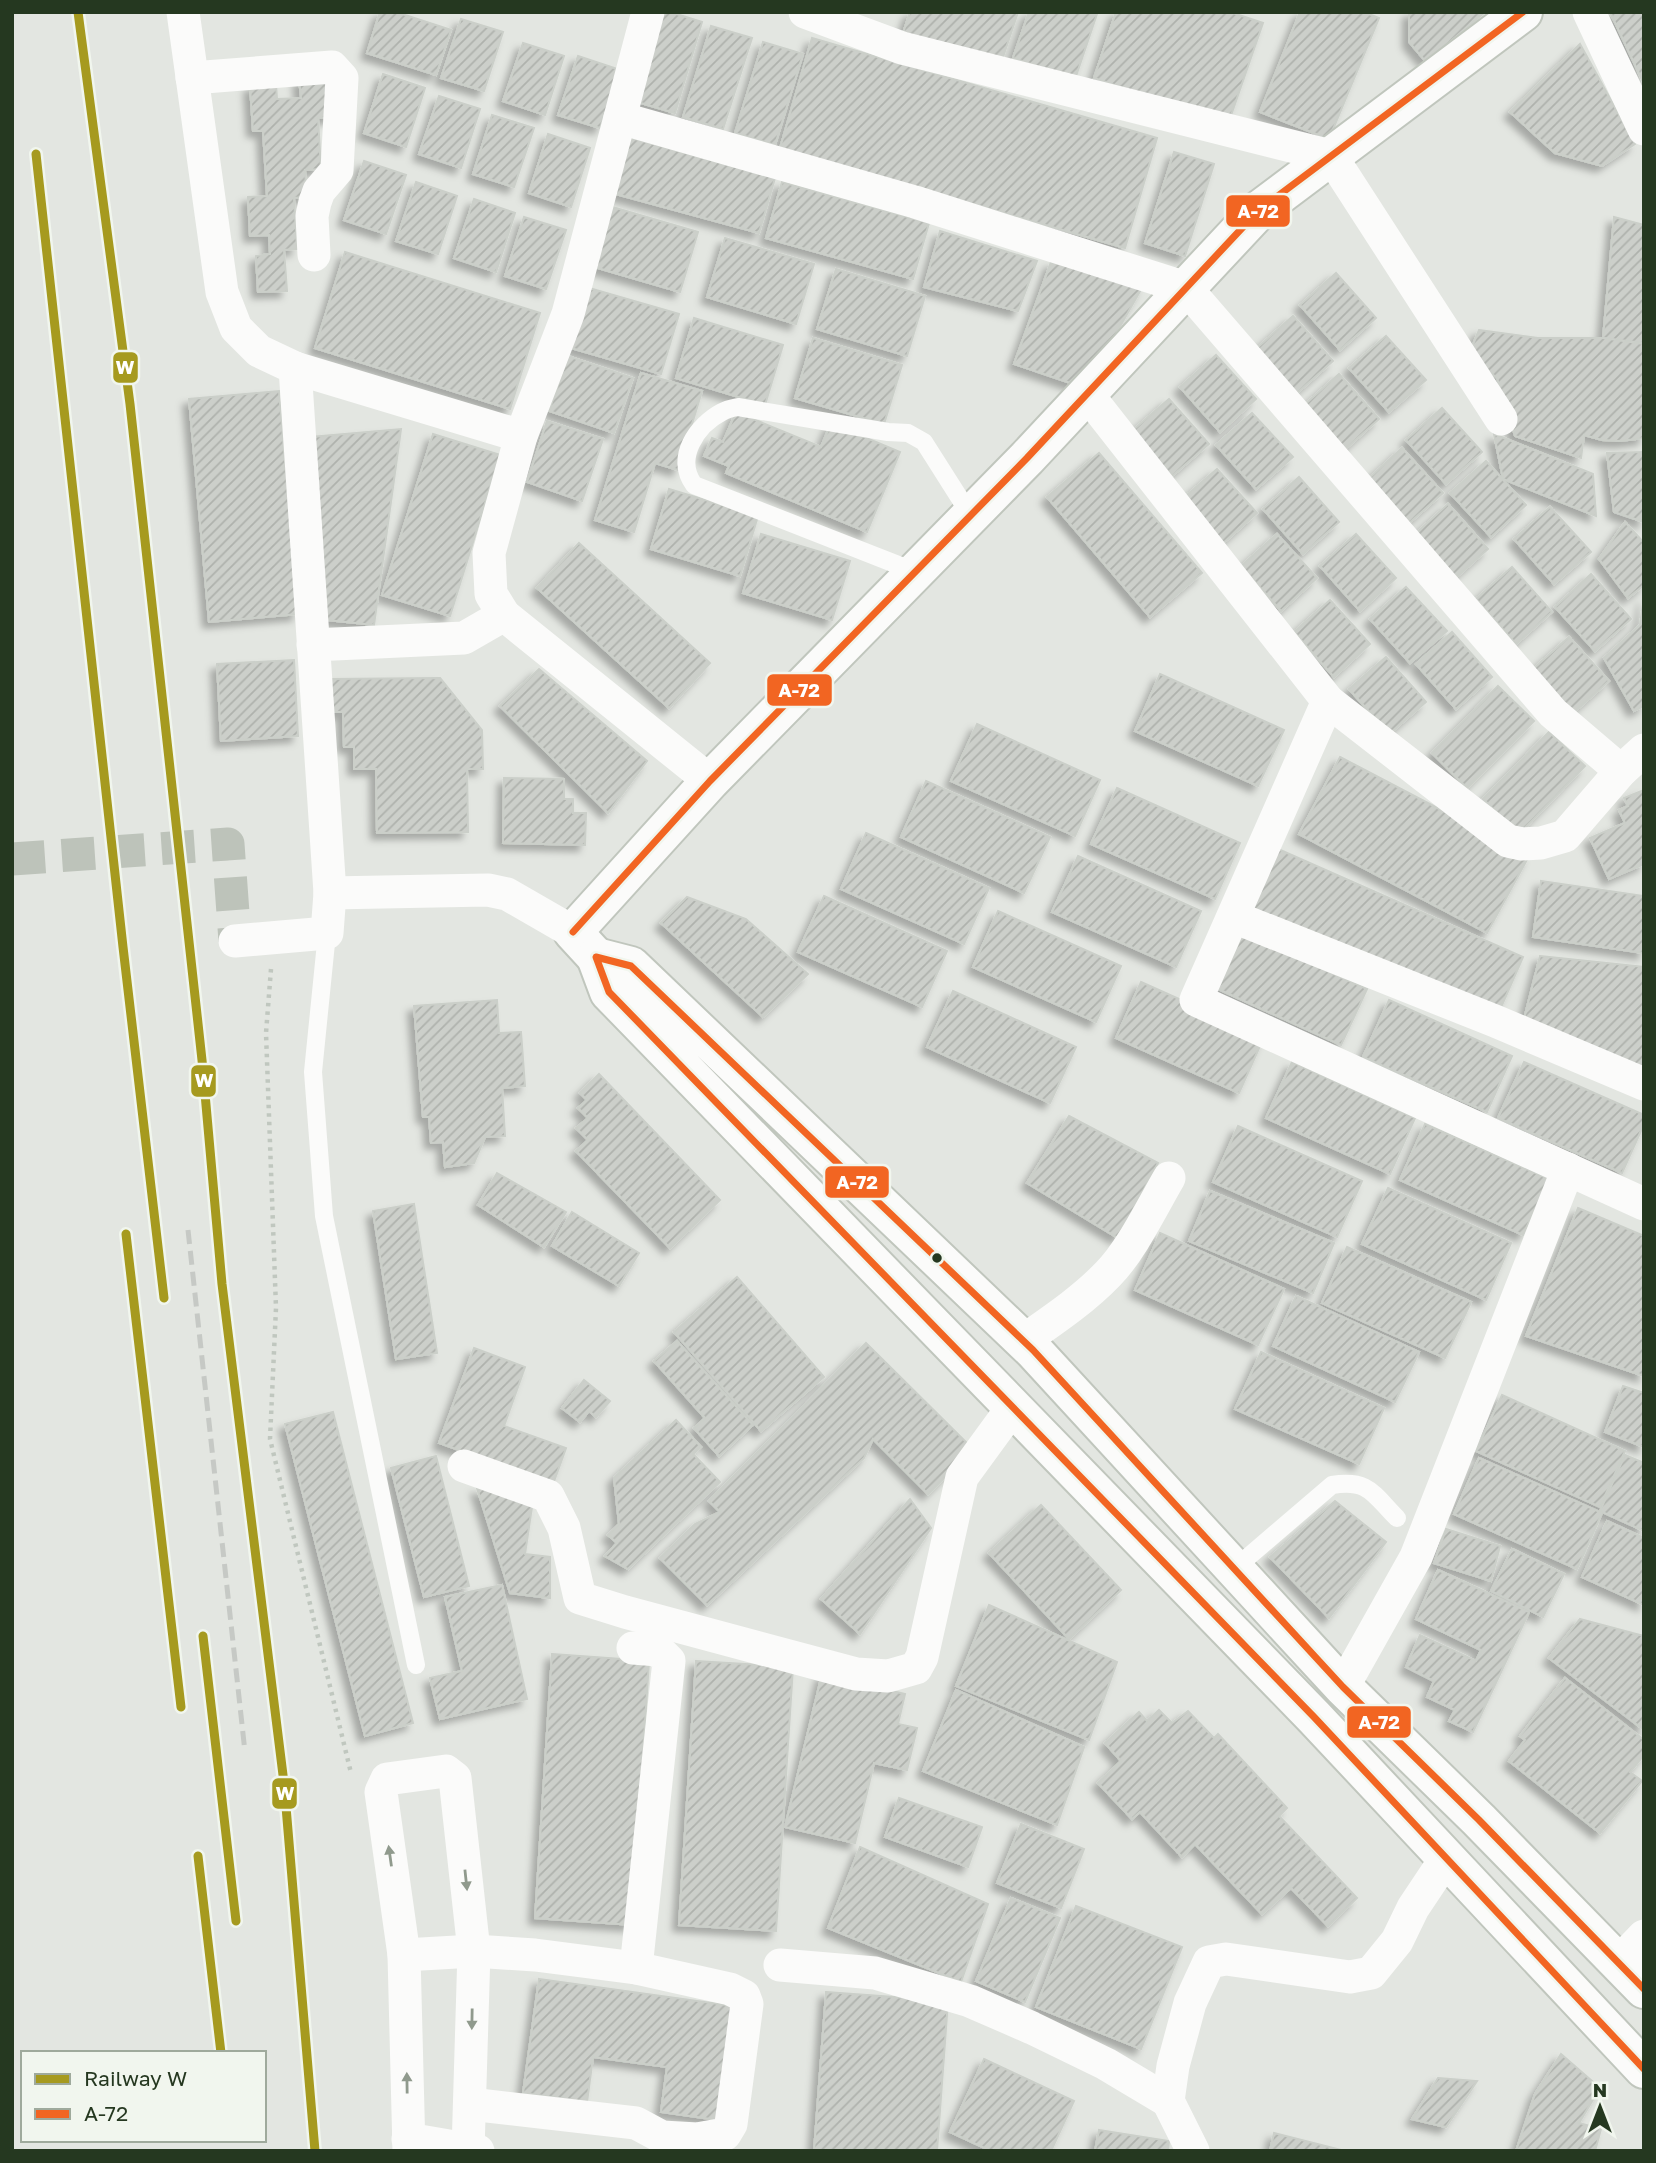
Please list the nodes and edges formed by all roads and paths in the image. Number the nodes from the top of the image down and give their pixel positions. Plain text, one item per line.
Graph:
1 (183, 12) edge
2 (648, 12) edge
3 (805, 12) edge
4 (1523, 12) edge
5 (1589, 12) edge
6 (192, 78) junction
7 (620, 118) junction
8 (1644, 129) edge
9 (1331, 156) junction
10 (314, 255) dead end
11 (1186, 288) junction
12 (295, 368) junction
13 (1087, 394) junction
14 (1501, 419) dead end
15 (521, 436) junction
16 (971, 516) junction
17 (916, 572) junction
18 (504, 615) junction
19 (313, 645) junction
20 (1328, 701) junction
21 (1632, 761) edge
22 (710, 781) junction
23 (330, 893) junction
24 (1234, 917) junction
25 (327, 933) junction
26 (273, 938) junction
27 (235, 941) dead end
28 (602, 962) junction
29 (1644, 1084) edge
30 (1568, 1169) junction
31 (1169, 1178) dead end
32 (1644, 1204) edge
33 (1023, 1341) junction
34 (1013, 1407) junction
35 (464, 1466) dead end
36 (1397, 1518) dead end
37 (1234, 1569) junction
38 (633, 1648) dead end
39 (416, 1665) dead end
40 (1343, 1687) junction
41 (351, 1773) dead end
42 (1447, 1857) junction
43 (474, 1951) junction
44 (404, 1955) junction
45 (1635, 1963) edge
46 (780, 1965) dead end
47 (636, 1968) junction
48 (1644, 2069) edge
49 (1168, 2101) junction
50 (470, 2105) junction
51 (409, 2145) edge
52 (468, 2151) edge
53 (478, 2151) edge
54 (1193, 2151) edge

1 - 6 street
2 - 7 street
3 - 9 street
4 - 9 main road
5 - 8 street
6 - 10 street
6 - 12 street
7 - 11 street
7 - 15 street
9 - 11 main road
9 - 14 street
11 - 13 main road
11 - 21 street
12 - 15 street
12 - 19 street
13 - 16 main road
13 - 20 street
15 - 18 street
16 - 17 main road
16 - 17 lane
17 - 22 main road
18 - 19 street
18 - 22 street
19 - 23 street
20 - 21 street
20 - 24 street
22 - 28 main road
23 - 25 street
23 - 28 street
24 - 29 street
24 - 30 street
25 - 26 street
25 - 39 lane
26 - 27 street
26 - 41 path
28 - 33 main road
28 - 34 main road
30 - 32 street
30 - 40 street
31 - 33 street
33 - 37 main road
34 - 35 street
34 - 42 main road
36 - 37 lane
37 - 40 main road
38 - 47 street
40 - 45 main road
42 - 48 main road
42 - 49 street
43 - 44 street
44 -> 43 street
43 - 47 street
43 -> 50 street
51 -> 44 street
46 - 49 street
47 - 50 street
49 - 54 street
50 - 52 street
51 - 52 street
52 - 53 street

